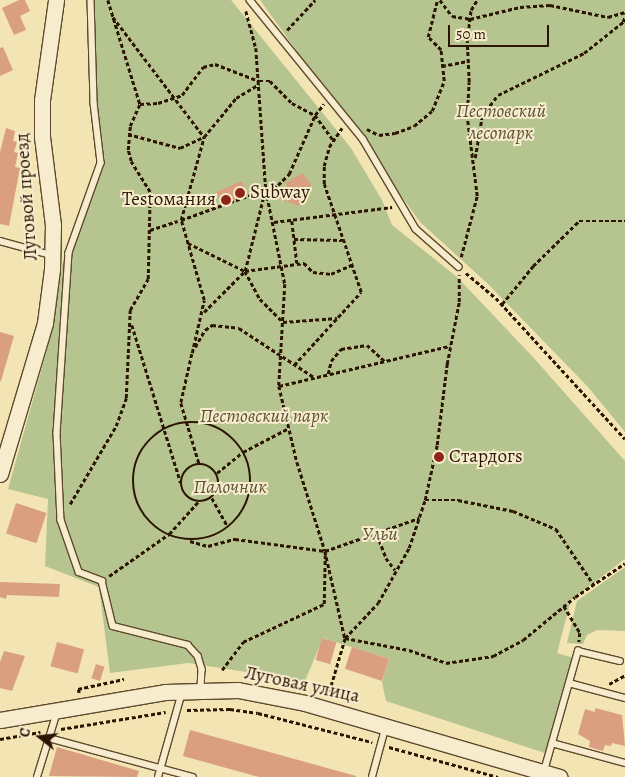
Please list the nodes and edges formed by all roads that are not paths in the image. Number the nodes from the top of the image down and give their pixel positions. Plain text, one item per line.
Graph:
1 (56, 0) edge
2 (91, 0) edge
3 (250, 0) edge
4 (0, 241) edge
5 (53, 256) junction
6 (459, 267) road end
7 (0, 474) edge
8 (620, 661) dead end
9 (569, 683) junction
10 (201, 690) junction
11 (183, 691) junction
12 (625, 698) edge
13 (57, 710) junction
14 (0, 720) edge
15 (386, 726) junction
16 (49, 738) junction
17 (552, 743) junction
18 (625, 763) edge
19 (161, 768) junction
20 (544, 772) junction
21 (37, 777) edge
22 (158, 777) edge
23 (193, 777) edge
24 (372, 777) edge
25 (560, 777) edge

1 - 5 street, Луговой проезд
2 - 10 lane
3 - 6 lane
4 - 5 lane
5 - 7 street, Луговой проезд
8 - 9 lane
9 - 12 lane
9 - 17 lane
10 - 11 street, Луговая улица
10 - 15 street, Луговая улица
11 - 13 street, Луговая улица
11 - 19 lane
13 - 14 street, Луговая улица
13 - 16 lane
15 - 20 street, Луговая улица
15 - 24 lane
16 - 19 lane
16 - 21 lane
17 - 18 lane
17 - 20 lane
19 - 22 lane
19 - 23 lane
20 - 25 street, Луговая улица

